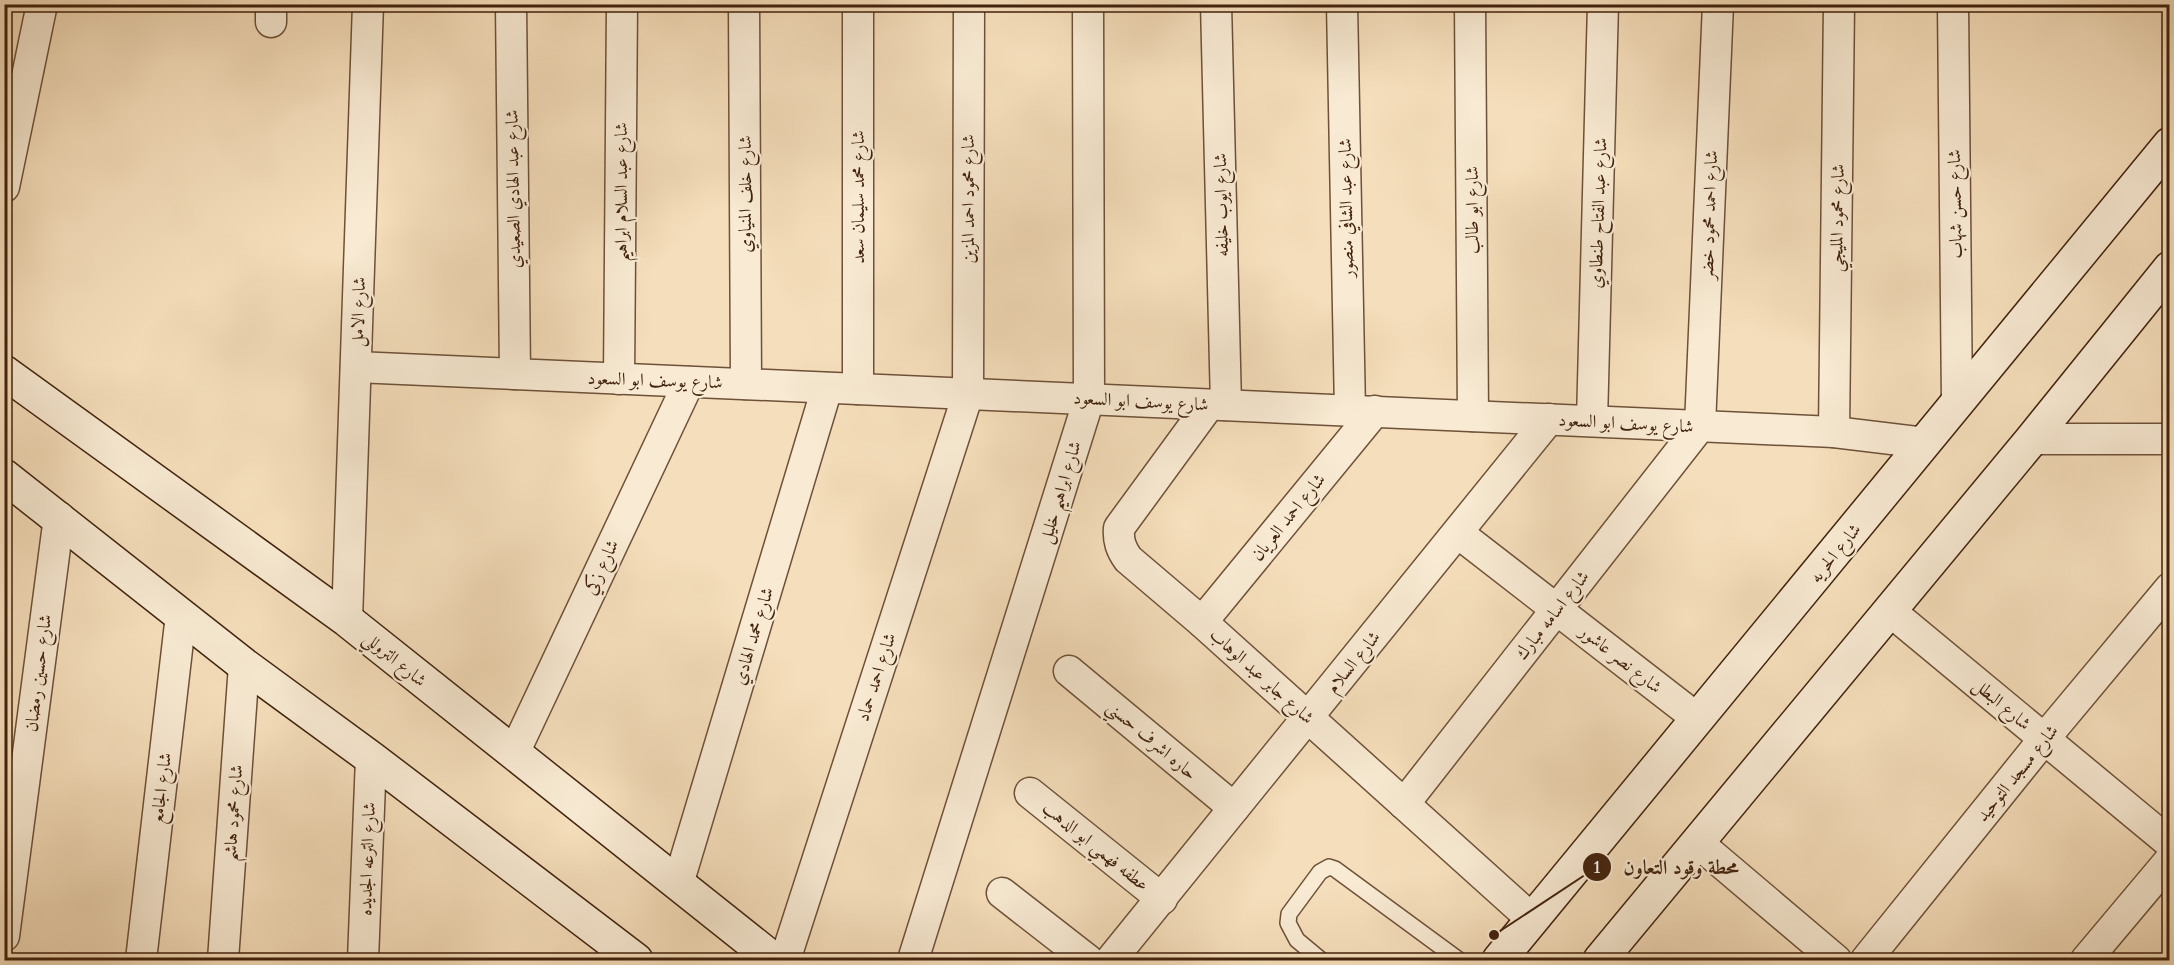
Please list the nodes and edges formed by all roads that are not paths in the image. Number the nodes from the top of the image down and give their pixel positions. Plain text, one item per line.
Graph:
1 (42, 4) edge
2 (368, 4) edge
3 (511, 4) edge
4 (622, 4) edge
5 (744, 4) edge
6 (858, 4) edge
7 (969, 4) edge
8 (1088, 4) edge
9 (1216, 4) edge
10 (1342, 4) edge
11 (1470, 4) edge
12 (1603, 4) edge
13 (1718, 4) edge
14 (1839, 4) edge
15 (1953, 4) edge
16 (2169, 144) edge
17 (4, 187) edge
18 (2169, 268) edge
19 (356, 367) junction
20 (4, 372) edge
21 (515, 374) junction
22 (619, 379) junction
23 (689, 382) junction
24 (746, 384) junction
25 (827, 388) junction
26 (858, 389) junction
27 (968, 394) junction
28 (1089, 399) junction
29 (1957, 403) junction
30 (1217, 405) junction
31 (1362, 411) junction
32 (1473, 416) junction
33 (1549, 419) junction
34 (1592, 421) junction
35 (1700, 426) junction
36 (1834, 432) junction
37 (2032, 439) junction
38 (2169, 439) edge
39 (1925, 443) junction
40 (4, 476) edge
41 (58, 517) junction
42 (1458, 533) junction
43 (2169, 588) edge
44 (1556, 609) junction
45 (1890, 611) junction
46 (181, 615) junction
47 (347, 620) junction
48 (1202, 622) junction
49 (244, 665) junction
50 (1069, 671) dead end
51 (1307, 717) junction
52 (1698, 719) junction
53 (2044, 739) junction
54 (514, 753) junction
55 (371, 758) junction
56 (1030, 793) dead end
57 (1404, 804) junction
58 (1234, 808) junction
59 (1698, 843) junction
60 (2169, 843) edge
61 (2169, 860) edge
62 (678, 884) junction
63 (1002, 894) dead end
64 (1162, 899) junction
65 (1533, 920) junction
66 (4, 936) edge
67 (141, 960) edge
68 (223, 960) edge
69 (363, 960) edge
70 (636, 960) edge
71 (774, 960) edge
72 (785, 960) edge
73 (913, 960) edge
74 (1088, 960) edge
75 (1111, 960) edge
76 (1321, 960) edge
77 (1459, 960) edge
78 (1499, 960) edge
79 (1600, 960) edge
80 (1836, 960) edge
81 (1866, 960) edge
82 (2086, 960) edge

1 - 17 street
2 - 19 street, شارع الامل
3 - 21 street, شارع عبد الهادي الصعيدي
4 - 22 street, شارع عبد السلام ابراهيم
5 - 24 street, شارع خلف المنياوي
6 - 26 street, شارع محمد سليمان سعد
7 - 27 street, شارع محمود احمد المزين
8 - 28 street, شارع ابراهيم خليل
9 - 30 street, شارع ايوب خليفه
10 - 31 street, شارع عبد الشافي منصور
11 - 32 street, شارع ابو طالب
12 - 34 street, شارع عبد الفتاح طنطاوي
13 - 35 street, شارع احمد محمود خضر
14 - 36 street, شارع محمود المليجي
15 - 29 street, شارع حسن شهاب
16 - 29 main road, شارع الحريه
18 - 37 main road
19 - 21 street, شارع يوسف ابو السعود
19 - 47 street, شارع الامل
20 - 47 main road, شارع التروللي
21 - 22 street, شارع يوسف ابو السعود
22 - 23 street, شارع يوسف ابو السعود
23 - 24 street, شارع يوسف ابو السعود
23 - 54 street, شارع زكي
24 - 25 street, شارع يوسف ابو السعود
25 - 26 street, شارع يوسف ابو السعود
25 - 62 street, شارع محمد الهادي
26 - 27 street, شارع يوسف ابو السعود
27 - 28 street, شارع يوسف ابو السعود
27 - 72 street, شارع احمد حماد
28 - 30 street, شارع يوسف ابو السعود
28 - 73 street, شارع ابراهيم خليل
29 - 39 main road, شارع الحريه
30 - 31 street, شارع يوسف ابو السعود
30 - 48 street, شارع جابر عبد الوهاب
31 - 32 street, شارع يوسف ابو السعود
31 - 48 street, شارع احمد العريان
32 - 33 street, شارع يوسف ابو السعود
33 - 34 street, شارع يوسف ابو السعود
33 - 42 street, شارع السلام
34 - 35 street, شارع يوسف ابو السعود
35 - 36 street, شارع يوسف ابو السعود
35 - 44 street, شارع اسامه مبارك
36 - 39 street, شارع يوسف ابو السعود
37 - 38 street
37 - 45 main road
39 - 52 main road, شارع الحريه
40 - 41 main road
41 - 46 main road
41 - 66 street, شارع حسين رمضان
42 - 44 street, شارع نصر عاشور
42 - 51 street, شارع السلام
43 - 53 street, شارع مسجد التوحيد
44 - 52 street, شارع نصر عاشور
44 - 57 street, شارع اسامه مبارك
45 - 53 street, شارع البطل
45 - 59 main road
46 - 49 main road
46 - 67 street, شارع الجامع
47 - 54 main road, شارع التروللي
48 - 51 street, شارع جابر عبد الوهاب
49 - 55 main road
49 - 68 street, شارع محمود هاشم
50 - 58 street, حاره اشرف حسني
51 - 57 street, شارع جابر عبد الوهاب
51 - 58 street, شارع السلام
52 - 65 main road, شارع الحريه
53 - 60 street, شارع البطل
53 - 81 street, شارع مسجد التوحيد
54 - 62 main road, شارع التروللي
55 - 69 street, شارع الترعه الجديده
55 - 70 main road
56 - 64 street, عطفه فهمي ابو الدهب
57 - 65 street, شارع جابر عبد الوهاب
58 - 64 street, شارع السلام
59 - 79 main road
59 - 80 street
61 - 82 street
62 - 71 main road, شارع التروللي
63 - 74 street
64 - 75 street, شارع السلام
65 - 78 main road, شارع الحريه
76 - 77 lane

